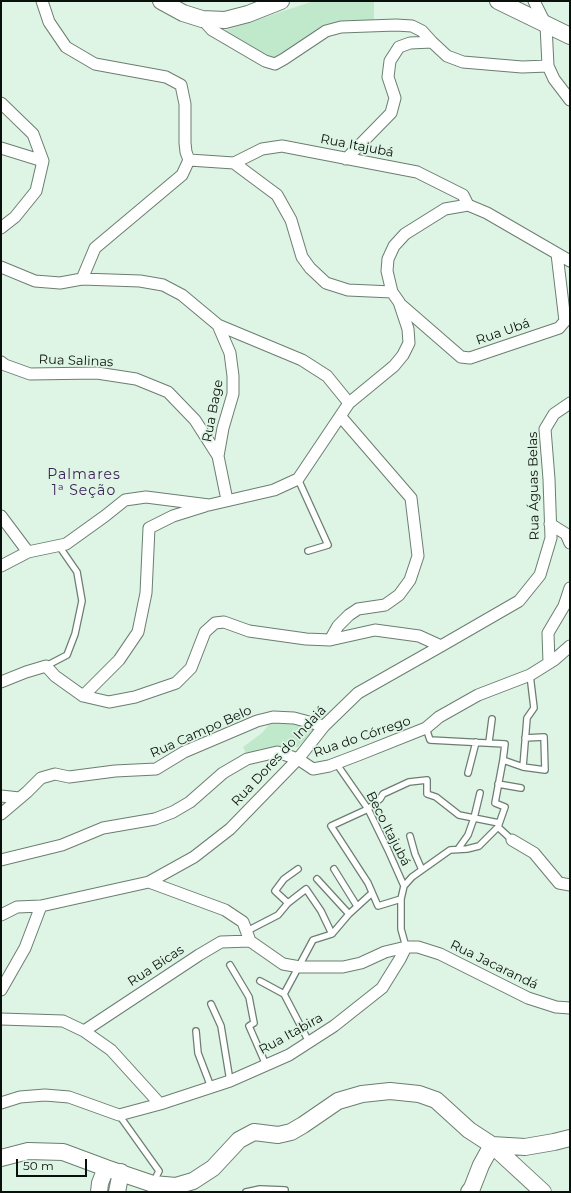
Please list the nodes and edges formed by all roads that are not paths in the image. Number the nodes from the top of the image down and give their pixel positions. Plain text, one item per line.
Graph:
1 (42, 1) edge
2 (161, 1) edge
3 (281, 1) edge
4 (498, 1) edge
5 (534, 1) edge
6 (202, 19) junction
7 (546, 25) junction
8 (570, 36) edge
9 (432, 42) junction
10 (548, 66) junction
11 (570, 100) edge
12 (1, 103) edge
13 (1, 148) edge
14 (346, 158) junction
15 (189, 160) junction
16 (43, 161) junction
17 (234, 163) junction
18 (468, 205) junction
19 (1, 228) edge
20 (557, 254) junction
21 (570, 261) edge
22 (1, 267) edge
23 (82, 279) junction
24 (392, 292) junction
25 (399, 302) junction
26 (218, 325) junction
27 (1, 362) edge
28 (349, 403) junction
29 (570, 403) edge
30 (341, 416) junction
31 (218, 456) junction
32 (298, 479) junction
33 (228, 500) junction
34 (209, 505) junction
35 (1, 516) edge
36 (550, 524) junction
37 (570, 543) edge
38 (59, 546) junction
39 (308, 551) dead end
40 (28, 552) junction
41 (1, 566) edge
42 (570, 588) edge
43 (330, 640) junction
44 (441, 646) junction
45 (570, 646) edge
46 (549, 663) junction
47 (46, 666) junction
48 (530, 675) junction
49 (1, 682) edge
50 (83, 696) junction
51 (492, 719) dead end
52 (324, 726) junction
53 (426, 728) junction
54 (525, 738) junction
55 (476, 742) junction
56 (489, 742) junction
57 (298, 759) junction
58 (503, 760) junction
59 (336, 763) junction
60 (523, 766) junction
61 (468, 773) dead end
62 (498, 784) junction
63 (521, 788) dead end
64 (480, 793) dead end
65 (1, 796) edge
66 (19, 798) junction
67 (368, 809) junction
68 (1, 814) edge
69 (474, 818) junction
70 (499, 825) junction
71 (410, 836) dead end
72 (512, 840) joint
73 (458, 849) junction
74 (1, 860) edge
75 (298, 869) dead end
76 (334, 869) dead end
77 (422, 870) junction
78 (317, 879) dead end
79 (149, 882) junction
80 (570, 885) edge
81 (404, 886) junction
82 (372, 893) junction
83 (402, 900) junction
84 (288, 902) junction
85 (41, 906) junction
86 (357, 906) junction
87 (349, 914) junction
88 (1, 915) edge
89 (332, 934) junction
90 (248, 936) junction
91 (406, 946) junction
92 (230, 965) dead end
93 (300, 967) junction
94 (260, 981) dead end
95 (1, 990) edge
96 (284, 994) junction
97 (211, 1004) dead end
98 (570, 1008) edge
99 (1, 1019) edge
100 (84, 1031) junction
101 (196, 1031) dead end
102 (309, 1042) junction
103 (266, 1065) junction
104 (230, 1081) junction
105 (211, 1088) junction
106 (1, 1103) edge
107 (160, 1104) junction
108 (120, 1115) junction
109 (570, 1138) edge
110 (492, 1145) junction
111 (1, 1158) edge
112 (113, 1170) junction
113 (164, 1187) edge
114 (285, 1190) dead end
115 (99, 1192) edge
116 (117, 1192) edge
117 (246, 1192) edge
118 (469, 1192) edge
119 (543, 1192) edge

1 - 15 street
2 - 6 street
3 - 6 street
4 - 7 street
5 - 7 street
6 - 9 street
7 - 8 street
7 - 10 street
9 - 10 street
9 - 14 street
10 - 11 street
12 - 16 street
13 - 16 street
14 - 17 street, Rua Itajubá
14 - 18 street, Rua Itajubá
15 - 17 street
15 - 23 street
16 - 19 street
17 - 24 street
18 - 20 street
18 - 24 street
20 - 21 street
20 - 25 street, Rua Ubá
22 - 23 street
23 - 26 street
24 - 25 street
25 - 28 street
26 - 28 street
26 - 31 street, Rua Bage
27 - 31 street, Rua Salinas
28 - 30 street
29 - 36 street, Rua Águas Belas
30 - 32 street
30 - 43 street
31 - 33 street, Rua Salinas
32 - 33 street
32 - 39 lane
33 - 34 street
34 - 38 street
34 - 50 street
35 - 40 street
36 - 37 street
36 - 44 street, Rua Águas Belas
38 - 40 street
38 - 47 lane
40 - 41 street
42 - 46 street
43 - 44 street
43 - 50 street
44 - 52 street, Rua Dores do Indaiá
45 - 46 street, Rua do Córrego
46 - 48 street, Rua do Córrego
47 - 49 street
47 - 50 street
48 - 53 street, Rua do Córrego
48 - 54 lane
51 - 56 lane
52 - 57 street, Rua Dores do Indaiá
52 - 66 street, Rua Campo Belo
53 - 55 lane
53 - 59 street, Rua do Córrego
54 - 60 lane
54 - 60 lane
55 - 56 lane
55 - 61 lane
56 - 58 lane
57 - 59 street, Rua do Córrego
57 - 74 street, Rua do Córrego
57 - 79 street, Rua Dores do Indaiá
58 - 60 lane
58 - 62 lane
59 - 67 lane, Beco Itajubá
62 - 63 lane
62 - 70 lane
64 - 69 lane
65 - 66 street
66 - 68 street
67 - 69 lane
67 - 81 lane, Beco Itajubá
67 - 82 lane
69 - 70 lane
69 - 73 lane
70 - 72 lane
70 - 73 lane
71 - 77 lane
72 - 80 street
73 - 77 lane
75 - 84 lane
76 - 86 lane
77 - 81 lane
78 - 87 lane
79 - 85 street, Rua Dores do Indaiá
79 - 90 street
81 - 83 lane
82 - 83 lane
82 - 86 lane
83 - 91 lane
84 - 89 lane
84 - 90 lane
85 - 88 street
85 - 95 street
86 - 87 lane
87 - 89 lane
89 - 93 lane
90 - 93 street
90 - 100 street, Rua Bicas
91 - 93 street
91 - 98 street, Rua Jacarandá
91 - 102 street, Rua Itabira
92 - 103 lane
93 - 96 lane
94 - 96 lane
96 - 102 lane
97 - 104 lane
99 - 100 street
100 - 107 street
101 - 105 lane
102 - 103 street, Rua Itabira
103 - 104 street, Rua Itabira
104 - 105 street, Rua Itabira
105 - 107 street, Rua Itabira
106 - 108 street
107 - 108 street, Rua Itabira
108 - 113 lane
109 - 110 street
110 - 113 street
110 - 118 street
110 - 119 street
111 - 112 street
112 - 113 street
112 - 115 street
112 - 116 street
114 - 117 lane

